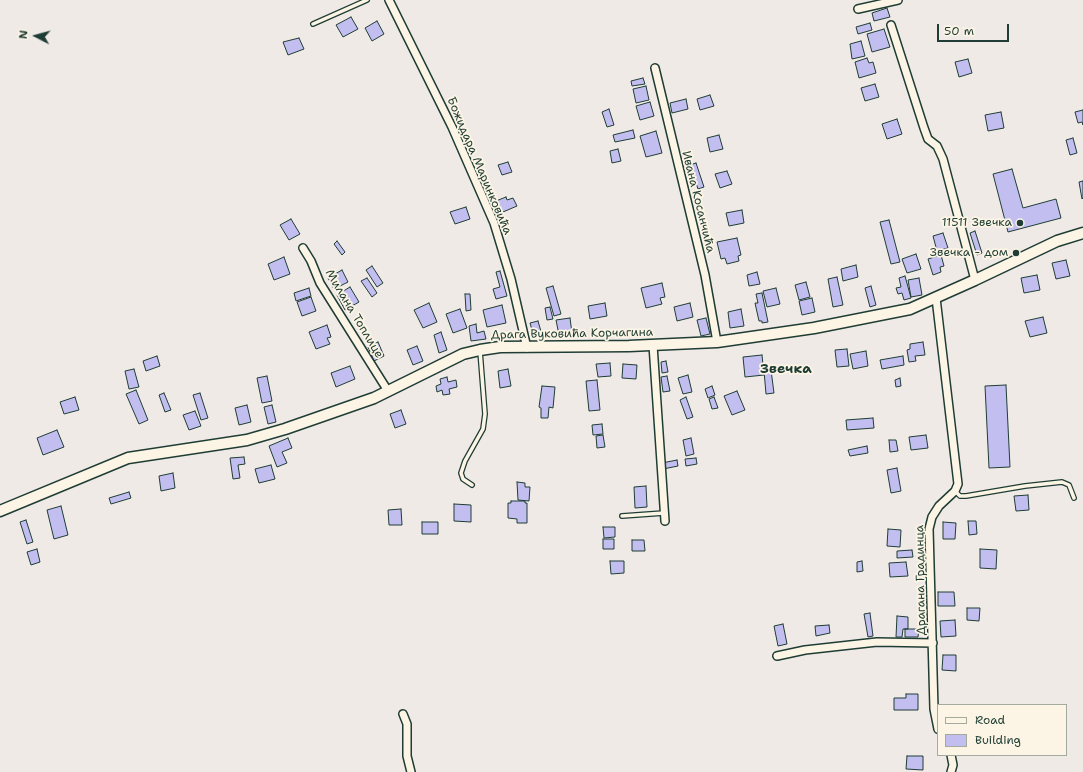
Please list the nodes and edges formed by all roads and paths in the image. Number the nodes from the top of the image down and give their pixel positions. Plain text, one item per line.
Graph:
1 (367, 0) edge
2 (389, 0) edge
3 (898, 0) edge
4 (858, 9) dead end
5 (313, 24) dead end
6 (891, 26) dead end
7 (655, 68) dead end
8 (1083, 233) edge
9 (303, 248) dead end
10 (975, 280) junction
11 (936, 298) junction
12 (717, 342) junction
13 (653, 345) junction
14 (528, 348) junction
15 (480, 350) junction
16 (388, 391) junction
17 (472, 485) dead end
18 (955, 491) junction
19 (1074, 498) dead end
20 (0, 511) edge
21 (664, 513) junction
22 (622, 516) dead end
23 (665, 521) dead end
24 (933, 643) junction
25 (777, 656) dead end
26 (403, 714) dead end
27 (937, 724) edge
28 (951, 756) edge
29 (411, 772) edge
30 (951, 772) edge

1 - 5 lane
2 - 14 street, Божидара Маринковића
3 - 4 street
6 - 10 street
7 - 12 street, Ивана Косанчића
8 - 10 street, Драга Вуковића Корчагина
9 - 16 street, Милана Топлице
10 - 11 street, Драга Вуковића Корчагина
11 - 12 street, Драга Вуковића Корчагина
11 - 18 street
12 - 13 street, Драга Вуковића Корчагина
13 - 14 street, Драга Вуковића Корчагина
13 - 21 street
14 - 15 street, Драга Вуковића Корчагина
15 - 16 street, Драга Вуковића Корчагина
15 - 17 lane
16 - 20 street, Драга Вуковића Корчагина
18 - 19 lane
18 - 24 street, Драгана Градинца
21 - 22 lane
21 - 23 street
24 - 25 street
24 - 27 street, Драгана Градинца
26 - 29 street
28 - 30 street

